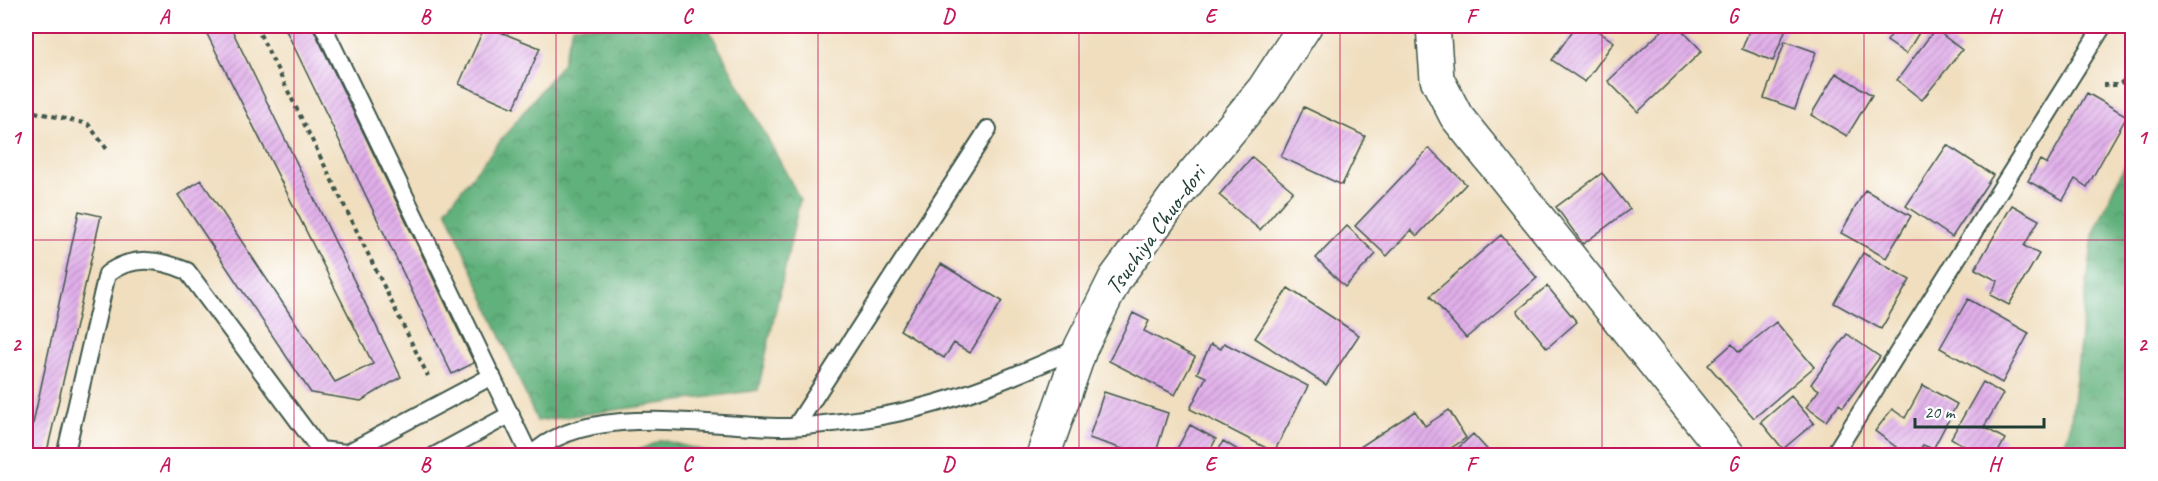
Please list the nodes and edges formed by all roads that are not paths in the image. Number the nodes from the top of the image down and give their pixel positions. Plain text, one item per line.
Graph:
1 (323, 26) edge
2 (1305, 26) edge
3 (1433, 26) edge
4 (2103, 26) edge
5 (988, 129) dead end
6 (1081, 347) junction
7 (492, 376) junction
8 (511, 414) junction
9 (796, 426) junction
10 (65, 456) edge
11 (434, 456) edge
12 (530, 456) edge
13 (1043, 456) edge
14 (1728, 456) edge
15 (1833, 456) edge

1 - 7 lane
2 - 6 street, Tsuchiya Chuo-dori
3 - 14 street
4 - 15 lane
5 - 9 lane
6 - 9 lane
6 - 13 street, Tsuchiya Chuo-dori
7 - 8 lane
7 - 10 lane
8 - 11 lane
8 - 12 lane
9 - 12 lane

